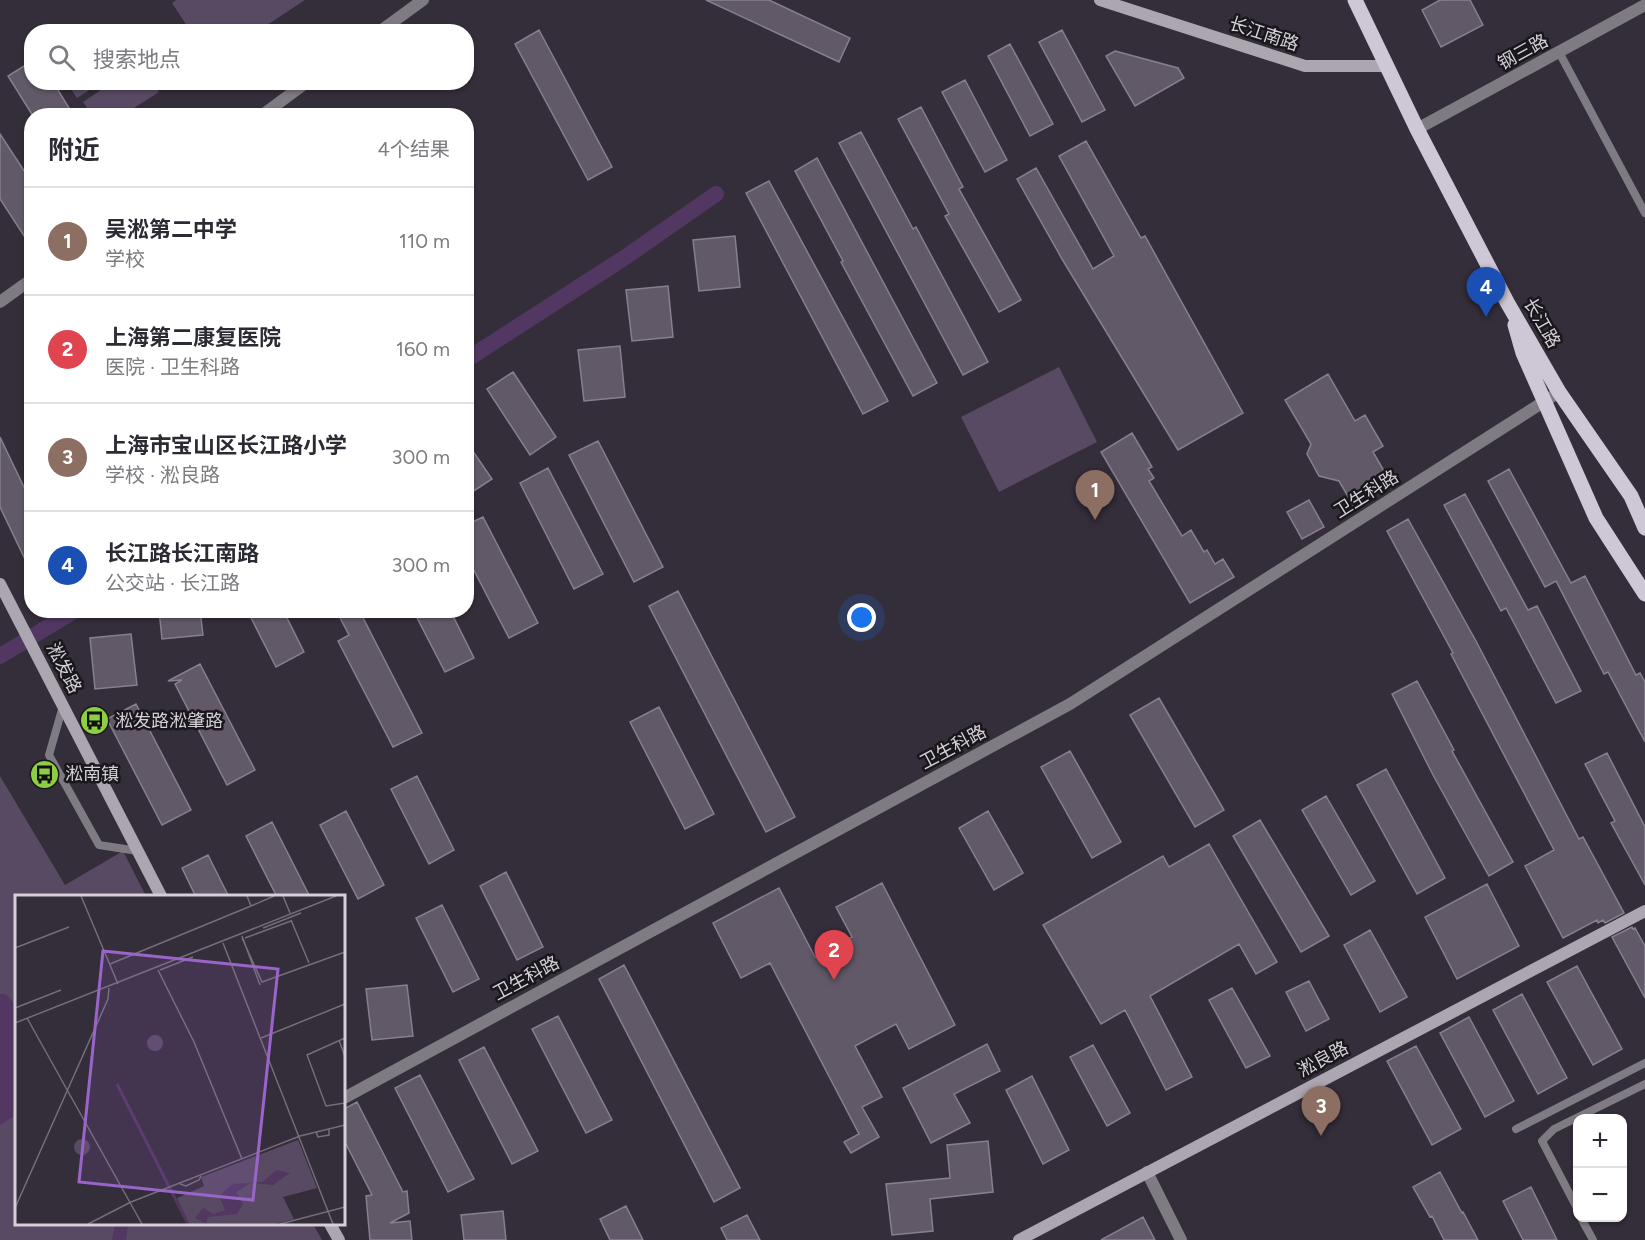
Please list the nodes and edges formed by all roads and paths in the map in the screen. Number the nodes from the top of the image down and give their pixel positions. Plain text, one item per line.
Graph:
1 (423, 0) edge
2 (1100, 0) edge
3 (1354, 0) edge
4 (1645, 5) edge
5 (390, 24) edge
6 (1558, 52) junction
7 (1387, 66) junction
8 (296, 90) edge
9 (272, 108) edge
10 (1417, 129) junction
11 (1645, 213) edge
12 (24, 285) edge
13 (0, 302) edge
14 (1508, 302) junction
15 (1559, 393) junction
16 (1545, 402) junction
17 (1645, 528) edge
18 (0, 584) edge
19 (1645, 594) edge
20 (63, 706) junction
21 (138, 851) junction
22 (160, 895) edge
23 (1645, 911) edge
24 (1645, 1062) edge
25 (1645, 1084) edge
26 (345, 1097) edge
27 (1516, 1129) dead end
28 (1147, 1172) junction
29 (1573, 1200) edge
30 (1583, 1222) edge
31 (331, 1225) edge
32 (339, 1240) edge
33 (1019, 1240) edge
34 (1181, 1240) edge
35 (1593, 1240) edge

1 - 5 street
2 - 7 street, 长江南路
3 - 7 main road, 长江路
4 - 6 street, 钢三路
6 - 10 street, 钢三路
6 - 11 lane
7 - 10 main road, 长江路
8 - 9 street
10 - 14 main road, 长江路
12 - 13 street
14 - 15 main road, 长江路
14 - 16 main road
15 - 16 street, 卫生科路
15 - 17 main road, 长江路
16 - 19 main road
16 - 26 street, 卫生科路
18 - 20 street, 淞发路
20 - 21 street, 淞发路
20 - 21 lane
21 - 22 street, 淞发路
23 - 28 street, 淞良路
24 - 27 lane
25 - 29 lane
28 - 33 street, 淞良路
28 - 34 street
30 - 35 lane
31 - 32 street

